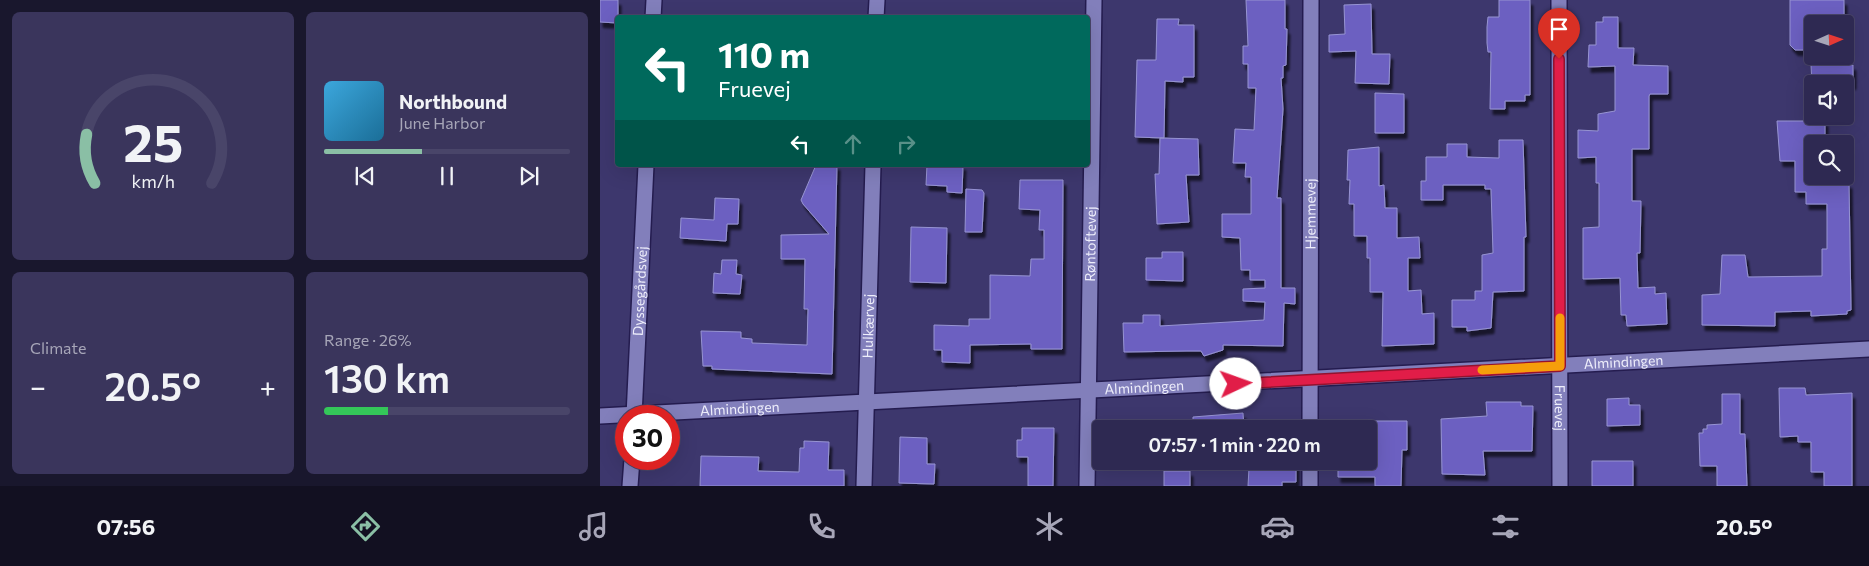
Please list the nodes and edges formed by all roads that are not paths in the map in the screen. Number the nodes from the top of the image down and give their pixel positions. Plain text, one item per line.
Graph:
1 (654, 0) edge
2 (877, 0) edge
3 (1094, 0) edge
4 (1310, 0) edge
5 (1559, 0) edge
6 (653, 15) edge
7 (876, 15) edge
8 (646, 167) edge
9 (873, 167) edge
10 (1869, 349) edge
11 (1560, 366) junction
12 (1310, 380) junction
13 (1088, 392) junction
14 (866, 403) junction
15 (634, 405) edge
16 (680, 413) edge
17 (600, 416) edge
18 (615, 416) edge
19 (1310, 420) edge
20 (631, 470) edge
21 (1310, 470) edge
22 (630, 486) edge
23 (864, 486) edge
24 (1087, 486) edge
25 (1310, 486) edge
26 (1560, 486) edge

1 - 6 street
2 - 7 street
3 - 13 street, Røntoftevej
4 - 12 street, Hjemmevej
5 - 11 street, Fruevej
8 - 15 street, Dyssegårdsvej
9 - 14 street, Hulkærvej
10 - 11 street, Almindingen
11 - 12 street, Almindingen
11 - 26 street, Fruevej
12 - 13 street, Almindingen
12 - 19 street, Hjemmevej
13 - 14 street, Almindingen
13 - 24 street, Røntoftevej
14 - 16 street, Almindingen
14 - 23 street, Hulkærvej
17 - 18 street, Almindingen
20 - 22 street
21 - 25 street

